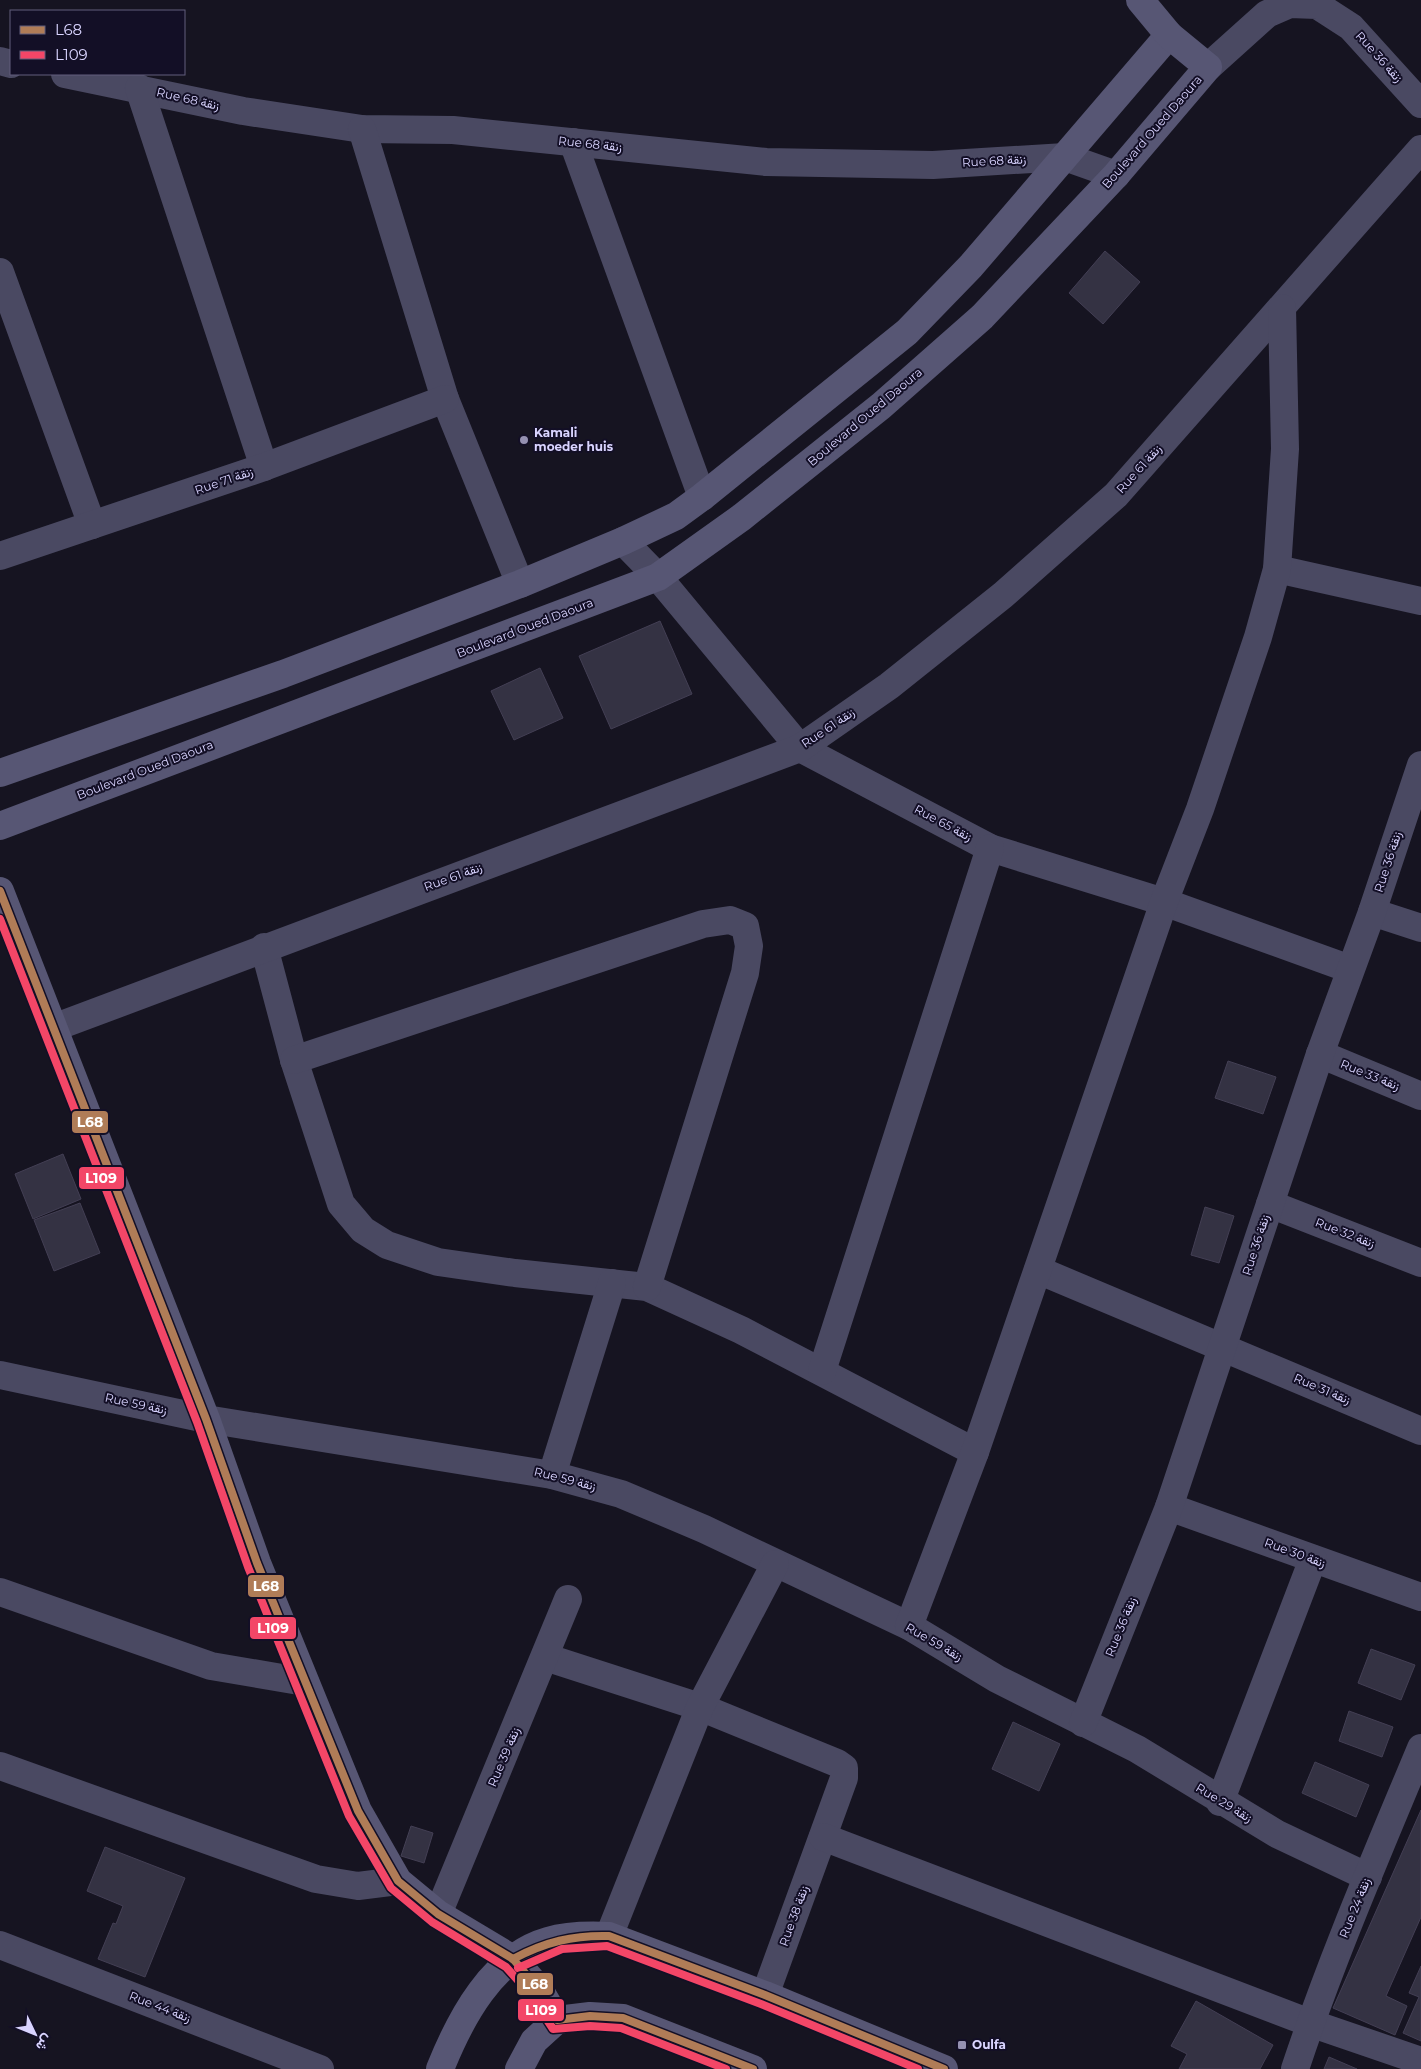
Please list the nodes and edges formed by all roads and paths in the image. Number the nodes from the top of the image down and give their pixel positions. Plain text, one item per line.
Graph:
1 (1140, 0) edge
2 (1169, 35) junction
3 (1208, 67) junction
4 (70, 75) edge
5 (138, 88) junction
6 (1421, 104) edge
7 (362, 129) junction
8 (573, 142) junction
9 (1421, 149) edge
10 (1065, 157) junction
11 (1116, 175) junction
12 (0, 272) edge
13 (1282, 308) junction
14 (445, 399) junction
15 (264, 467) junction
16 (702, 497) junction
17 (92, 525) junction
18 (623, 541) junction
19 (0, 556) edge
20 (1277, 569) junction
21 (658, 577) junction
22 (520, 584) junction
23 (1421, 601) edge
24 (800, 748) junction
25 (1421, 764) edge
26 (0, 773) edge
27 (0, 826) edge
28 (990, 848) junction
29 (0, 892) edge
30 (1164, 902) junction
31 (1372, 912) junction
32 (1421, 928) edge
33 (264, 948) junction
34 (1350, 969) junction
35 (53, 1028) junction
36 (1320, 1054) junction
37 (294, 1060) junction
38 (1421, 1096) edge
39 (1270, 1204) junction
40 (1421, 1263) edge
41 (1038, 1270) junction
42 (612, 1283) junction
43 (647, 1287) junction
44 (1222, 1347) junction
45 (822, 1371) junction
46 (0, 1375) edge
47 (206, 1419) junction
48 (1421, 1431) edge
49 (975, 1452) junction
50 (552, 1475) junction
51 (1168, 1507) junction
52 (1313, 1559) junction
53 (775, 1564) junction
54 (0, 1592) edge
55 (1421, 1597) edge
56 (568, 1599) dead end
57 (909, 1626) junction
58 (545, 1657) junction
59 (305, 1682) junction
60 (700, 1707) junction
61 (1083, 1723) junction
62 (1421, 1748) edge
63 (0, 1766) edge
64 (1220, 1802) junction
65 (823, 1837) junction
66 (1368, 1877) junction
67 (398, 1881) junction
68 (438, 1914) junction
69 (609, 1936) junction
70 (0, 1945) edge
71 (513, 1959) junction
72 (765, 1995) junction
73 (558, 2020) junction
74 (1310, 2023) junction
75 (1421, 2061) edge
76 (320, 2069) edge
77 (440, 2069) edge
78 (519, 2069) edge
79 (753, 2069) edge
80 (944, 2069) edge
81 (1295, 2069) edge

1 - 2 street, Boulevard Oued Daoura
2 - 3 street, Boulevard Oued Daoura
2 - 10 street
3 - 6 street, Rue 36 زنقة
3 - 11 street, Boulevard Oued Daoura
4 - 5 street, Rue 68 زنقة
5 - 7 street, Rue 68 زنقة
5 - 15 street
7 - 8 street, Rue 68 زنقة
7 - 14 street
8 - 10 street, Rue 68 زنقة
8 - 16 street
9 - 13 street, Rue 61 زنقة
10 - 11 street, Rue 68 زنقة
10 - 16 street
11 - 21 street, Boulevard Oued Daoura
12 - 17 street
13 - 20 street
13 - 24 street, Rue 61 زنقة
14 - 15 street, Rue 71 زنقة
14 - 22 street
15 - 17 street, Rue 71 زنقة
16 - 18 street
17 - 19 street, Rue 71 زنقة
18 - 21 street, Rue 65 زنقة
18 - 22 street
20 - 23 street
20 - 30 street
21 - 24 street, Rue 65 زنقة
21 - 27 street, Boulevard Oued Daoura
22 - 26 street
24 - 28 street, Rue 65 زنقة
24 - 33 street, Rue 61 زنقة
25 - 31 street, Rue 36 زنقة
28 - 30 street, Rue 65 زنقة
28 - 45 street
29 - 35 street
30 - 34 street, Rue 65 زنقة
30 - 41 street
31 - 32 street
31 - 34 street, Rue 36 زنقة
33 - 35 street, Rue 61 زنقة
33 - 37 street
34 - 36 street, Rue 36 زنقة
35 - 47 street
36 - 38 street, Rue 33 زنقة
36 - 39 street, Rue 36 زنقة
37 - 42 street
37 - 43 street
39 - 40 street, Rue 32 زنقة
39 - 44 street, Rue 36 زنقة
41 - 44 street, Rue 31 زنقة
41 - 49 street
42 - 43 street
42 - 50 street
43 - 45 street
44 - 48 street, Rue 31 زنقة
44 - 51 street, Rue 36 زنقة
45 - 49 street
46 - 47 street, Rue 59 زنقة
47 - 50 street, Rue 59 زنقة
47 - 59 street
49 - 57 street
50 - 53 street, Rue 59 زنقة
51 - 52 street, Rue 30 زنقة
51 - 61 street, Rue 36 زنقة
52 - 55 street, Rue 30 زنقة
52 - 64 street
53 - 57 street, Rue 59 زنقة
53 - 60 street
54 - 59 street
56 - 58 street, Rue 39 زنقة
57 - 61 street, Rue 59 زنقة
58 - 60 street
58 - 68 street, Rue 39 زنقة
59 - 67 street
60 - 65 street, Rue 38 زنقة
60 - 69 street
61 - 64 street, Rue 29 زنقة
62 - 66 street, Rue 24 زنقة
63 - 67 street
64 - 66 street, Rue 29 زنقة
65 - 72 street, Rue 38 زنقة
65 - 74 street
66 - 74 street, Rue 24 زنقة
67 - 68 street
68 - 71 street
69 - 71 street
69 - 72 street
70 - 76 street, Rue 44 زنقة
71 - 73 street
71 - 77 street
72 - 80 street
73 - 78 street
73 - 79 street
74 - 75 street
74 - 81 street, Rue 24 زنقة

